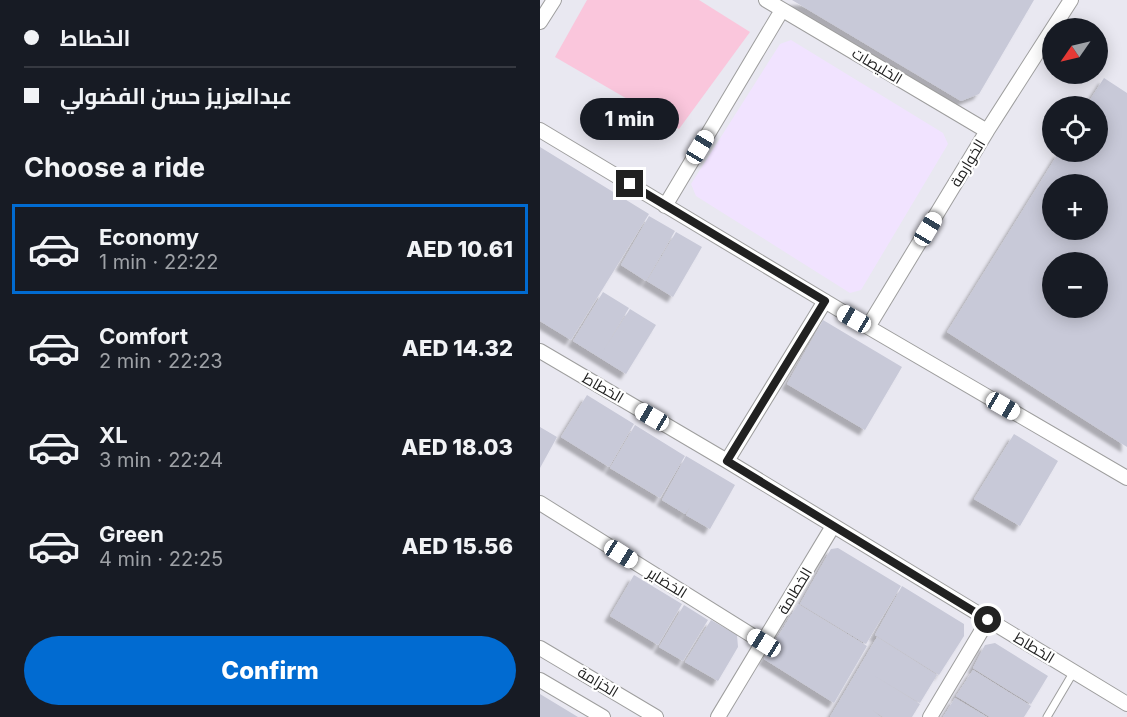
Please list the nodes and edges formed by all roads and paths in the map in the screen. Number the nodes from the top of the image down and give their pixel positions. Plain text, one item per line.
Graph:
1 (554, 0) edge
2 (766, 0) edge
3 (1071, 0) edge
4 (782, 10) junction
5 (1065, 18) edge
6 (540, 22) edge
7 (1042, 53) edge
8 (540, 130) edge
9 (987, 131) junction
10 (665, 206) junction
11 (825, 301) junction
12 (868, 327) junction
13 (540, 351) edge
14 (727, 461) junction
15 (1127, 478) edge
16 (540, 503) edge
17 (833, 526) junction
18 (988, 620) junction
19 (764, 643) junction
20 (540, 648) edge
21 (1073, 673) junction
22 (540, 680) edge
23 (1127, 704) edge
24 (603, 717) edge
25 (656, 717) edge
26 (718, 717) edge
27 (930, 717) edge
28 (1047, 717) edge

1 - 6 street
2 - 4 street, الخليصات
3 - 5 street, الخوارمة
4 - 9 street, الخليصات
4 - 10 street
7 - 9 street, الخوارمة
8 - 10 street
9 - 12 street, الخوارمة
10 - 11 street
11 - 12 street
11 - 14 street
12 - 15 street
13 - 14 street, الخطاط
14 - 17 street, الخطاط
16 - 19 street, الخضاير
17 - 18 street, الخطاط
17 - 19 street, الخطامة
18 - 21 street, الخطاط
18 - 27 street
19 - 26 street, الخطامة
20 - 25 street, الخزامة
21 - 23 street, الخطاط
21 - 28 lane
22 - 24 street, الخزامة

